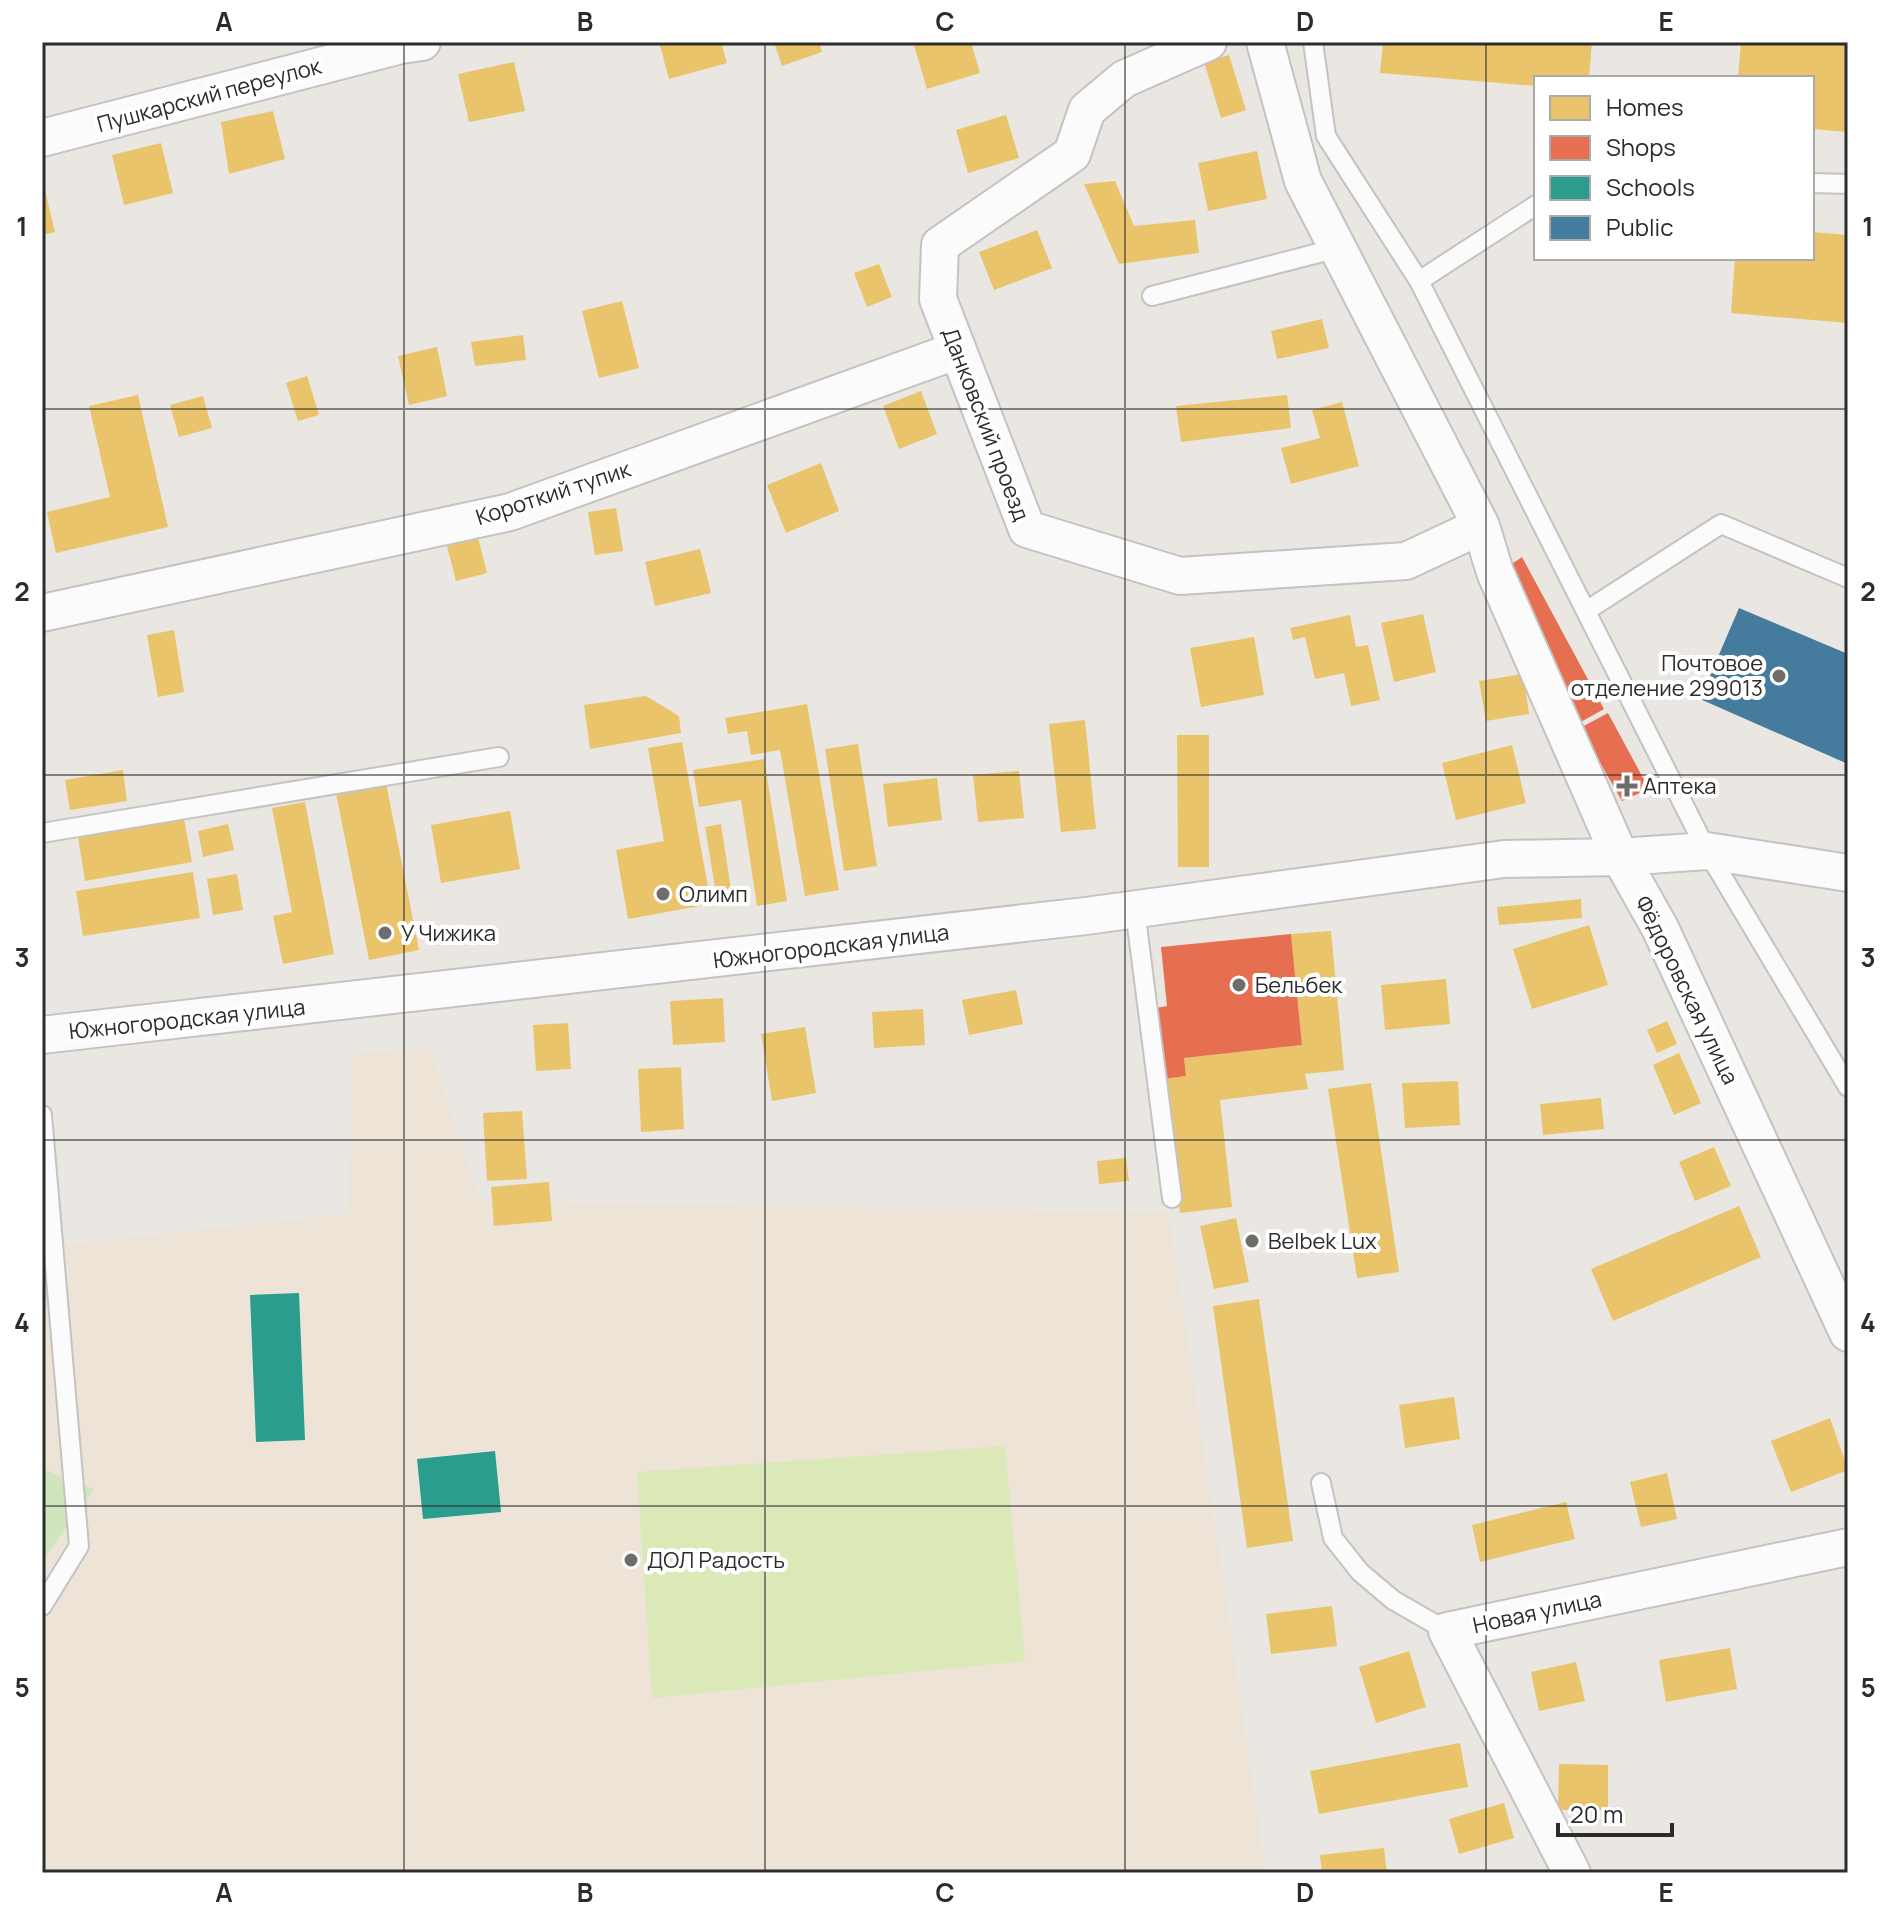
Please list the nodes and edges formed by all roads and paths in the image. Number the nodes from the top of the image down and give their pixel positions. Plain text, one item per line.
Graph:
1 (422, 42) edge
2 (1208, 42) edge
3 (1265, 42) edge
4 (1313, 42) edge
5 (42, 138) edge
6 (1814, 183) edge
7 (1848, 184) edge
8 (1534, 206) edge
9 (1338, 248) junction
10 (1419, 281) junction
11 (1152, 296) dead end
12 (958, 350) junction
13 (1481, 526) junction
14 (1848, 578) edge
15 (1586, 611) junction
16 (42, 613) edge
17 (499, 757) dead end
18 (42, 833) edge
19 (1707, 851) junction
20 (1620, 857) junction
21 (1848, 873) edge
22 (1135, 910) junction
23 (42, 1035) edge
24 (1848, 1087) edge
25 (42, 1115) edge
26 (1172, 1198) dead end
27 (1848, 1333) edge
28 (1321, 1483) dead end
29 (1848, 1547) edge
30 (42, 1606) edge
31 (1447, 1631) junction
32 (1572, 1873) edge

1 - 5 street, Пушкарский переулок
2 - 12 street, Данковский проезд
3 - 9 street, Фёдоровская улица
4 - 10 lane
6 - 7 lane
8 - 10 lane
9 - 11 lane
9 - 13 street, Фёдоровская улица
10 - 15 lane
12 - 13 street, Данковский проезд
12 - 16 street, Короткий тупик
13 - 20 street, Фёдоровская улица
14 - 15 lane
15 - 19 lane
17 - 18 lane
19 - 20 street
19 - 21 street
19 - 24 lane
20 - 22 street, Южногородская улица
20 - 27 street, Фёдоровская улица
22 - 23 street, Южногородская улица
22 - 26 lane
25 - 30 lane
28 - 31 lane
29 - 31 street, Новая улица
31 - 32 street, Новая улица

